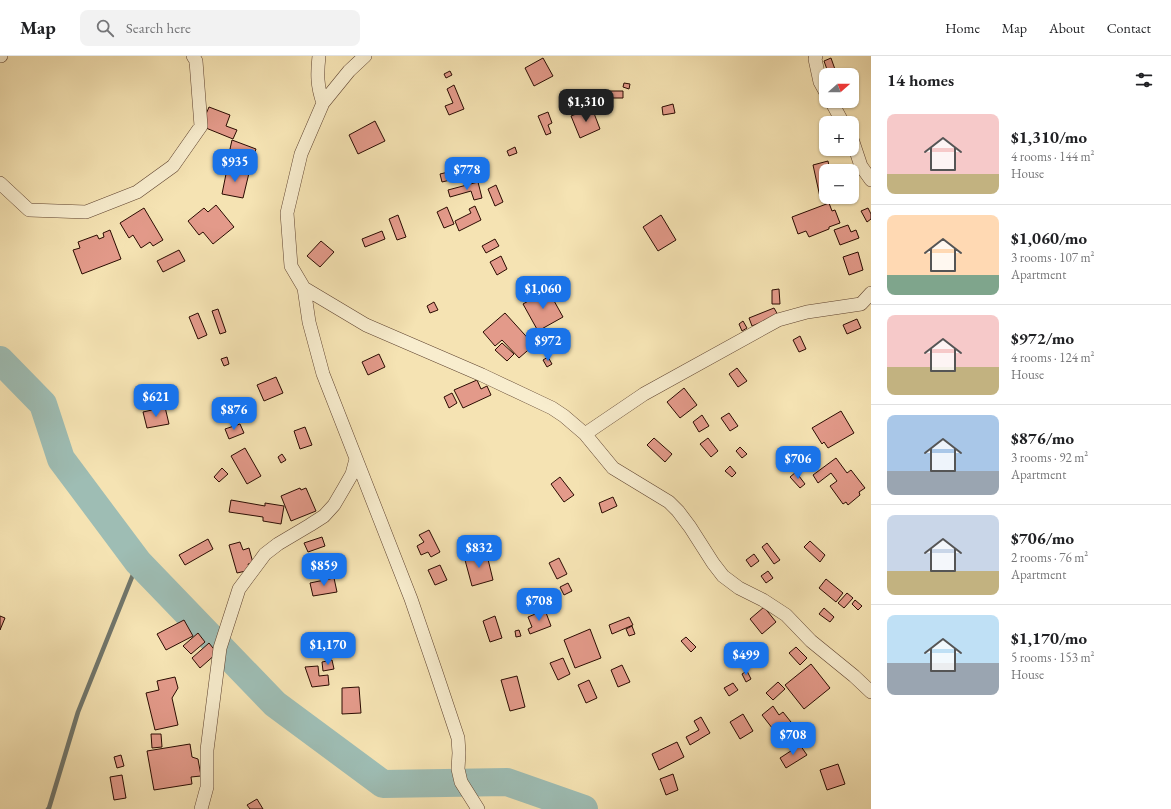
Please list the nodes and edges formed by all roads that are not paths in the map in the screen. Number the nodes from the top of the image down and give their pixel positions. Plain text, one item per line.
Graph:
1 (193, 56) edge
2 (320, 56) edge
3 (365, 56) edge
4 (816, 56) edge
5 (819, 77) edge
6 (323, 103) junction
7 (858, 156) edge
8 (871, 180) edge
9 (0, 183) edge
10 (304, 288) junction
11 (871, 293) edge
12 (585, 434) junction
13 (356, 459) junction
14 (871, 692) edge
15 (201, 809) edge
16 (478, 809) edge

1 - 9 street
2 - 6 street
3 - 6 street
4 - 5 street
6 - 10 street
7 - 8 street
10 - 12 street
10 - 13 street
11 - 12 street
12 - 14 street
13 - 15 street
13 - 16 street

